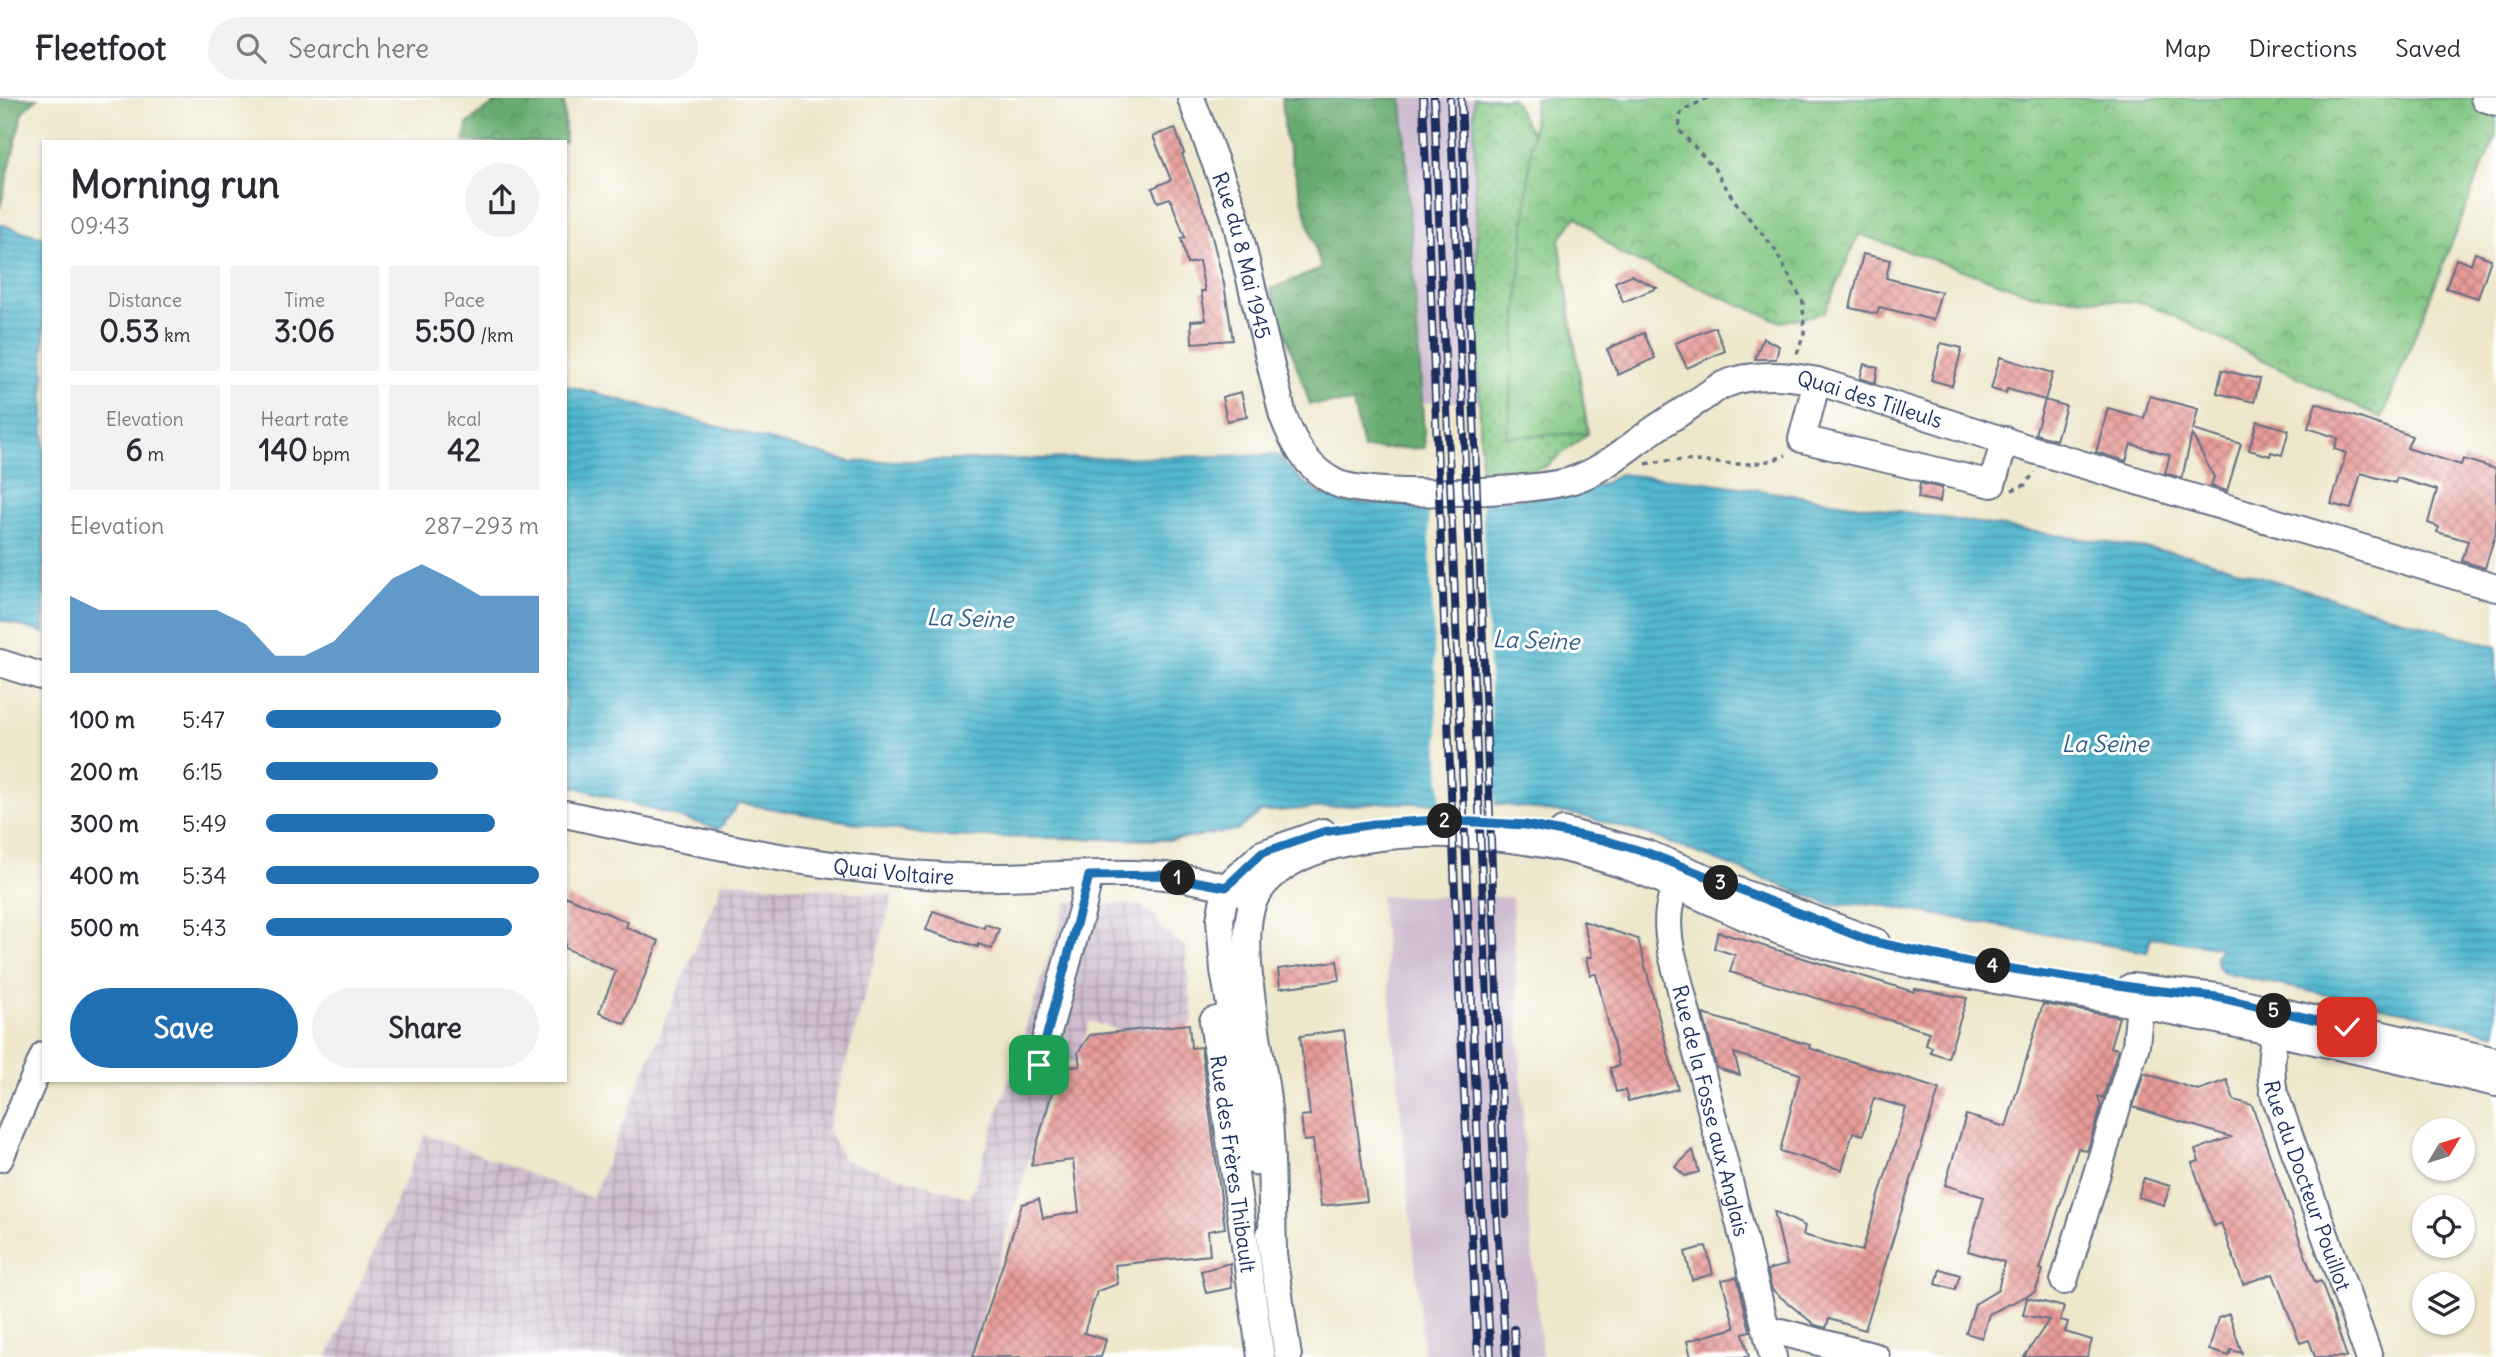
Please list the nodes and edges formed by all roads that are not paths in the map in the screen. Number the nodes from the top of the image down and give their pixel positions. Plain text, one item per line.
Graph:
1 (1191, 98) edge
2 (2484, 98) edge
3 (2496, 102) edge
4 (1817, 381) junction
5 (1283, 416) joint
6 (2005, 440) junction
7 (2496, 588) edge
8 (0, 663) edge
9 (42, 676) edge
10 (567, 814) edge
11 (1089, 876) junction
12 (1679, 877) junction
13 (1226, 887) junction
14 (1255, 898) junction
15 (2142, 997) junction
16 (1243, 1014) junction
17 (2277, 1022) junction
18 (42, 1060) edge
19 (2496, 1061) edge
20 (1039, 1065) dead end
21 (2496, 1083) edge
22 (0, 1158) edge
23 (2064, 1281) dead end
24 (1283, 1320) junction
25 (1257, 1325) junction
26 (1770, 1346) edge
27 (1261, 1357) edge
28 (1288, 1357) edge
29 (1876, 1357) edge
30 (2369, 1357) edge

1 - 5 street, Rue du 8 Mai 1945
2 - 3 street
4 - 5 street, Quai des Tilleuls
4 - 6 street, Quai des Tilleuls
4 - 6 street
6 - 7 street, Quai des Tilleuls
8 - 9 street
10 - 11 street, Quai Voltaire
11 - 13 street, Quai Voltaire
11 - 20 street
12 - 13 street
12 - 14 street
12 - 15 street
12 - 26 street, Rue de la Fosse aux Anglais
13 - 14 street, Quai Voltaire
13 - 16 street, Rue des Frères Thibault
14 - 16 street, Rue des Frères Thibault
15 - 17 street
15 - 23 street
16 - 24 street, Rue des Frères Thibault
16 - 25 street, Rue des Frères Thibault
17 - 19 street
17 - 21 street
17 - 30 street, Rue du Docteur Pouillot
18 - 22 street
24 - 25 street
24 - 28 street, Rue des Frères Thibault
25 - 27 street, Rue des Frères Thibault
26 - 29 street

